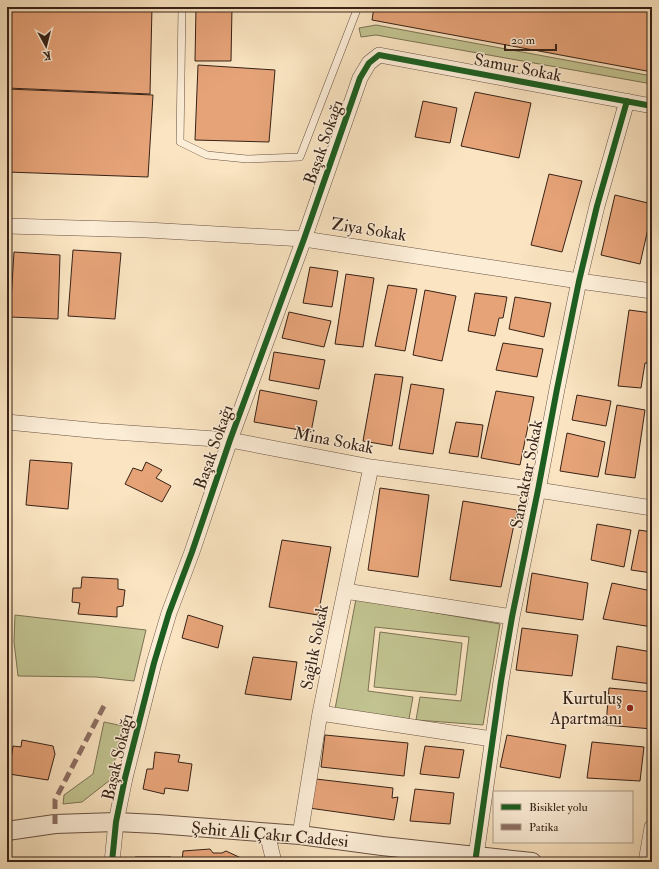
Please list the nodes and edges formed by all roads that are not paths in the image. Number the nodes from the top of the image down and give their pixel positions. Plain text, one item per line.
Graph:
1 (182, 7) edge
2 (358, 7) edge
3 (379, 55) joint
4 (627, 101) junction
5 (652, 106) edge
6 (7, 226) edge
7 (304, 239) junction
8 (579, 281) junction
9 (652, 291) edge
10 (7, 422) edge
11 (230, 440) junction
12 (371, 467) junction
13 (538, 490) junction
14 (652, 508) edge
15 (345, 591) junction
16 (512, 617) junction
17 (320, 714) junction
18 (492, 739) junction
19 (116, 822) junction
20 (652, 827) edge
21 (7, 831) edge
22 (267, 833) junction
23 (300, 835) junction
24 (476, 859) edge
25 (112, 862) edge
26 (274, 862) edge
27 (532, 862) edge
28 (646, 862) edge

1 - 2 lane
3 - 4 street, Samur Sokak
3 - 7 street, Başak Sokağı
4 - 5 street, Samur Sokak
4 - 8 street, Sancaktar Sokak
6 - 7 street, Ziya Sokak
7 - 8 street, Ziya Sokak
7 - 11 street, Başak Sokağı
8 - 9 street, Ziya Sokak
8 - 13 street, Sancaktar Sokak
10 - 11 street, Mina Sokak
11 - 12 street, Mina Sokak
11 - 19 street, Başak Sokağı
12 - 13 street, Mina Sokak
12 - 15 street, Sağlık Sokak
13 - 14 street, Mina Sokak
13 - 16 street, Sancaktar Sokak
15 - 16 street
15 - 17 street, Sağlık Sokak
16 - 18 street, Sancaktar Sokak
17 - 18 street
17 - 23 street, Sağlık Sokak
18 - 24 street, Sancaktar Sokak
19 - 21 street, Şehit Ali Çakır Caddesi
19 - 22 street, Şehit Ali Çakır Caddesi
19 - 25 street, Başak Sokağı
20 - 28 street
22 - 23 street, Şehit Ali Çakır Caddesi
22 - 26 street
23 - 24 street, Şehit Ali Çakır Caddesi
24 - 27 street, Şehit Ali Çakır Caddesi

